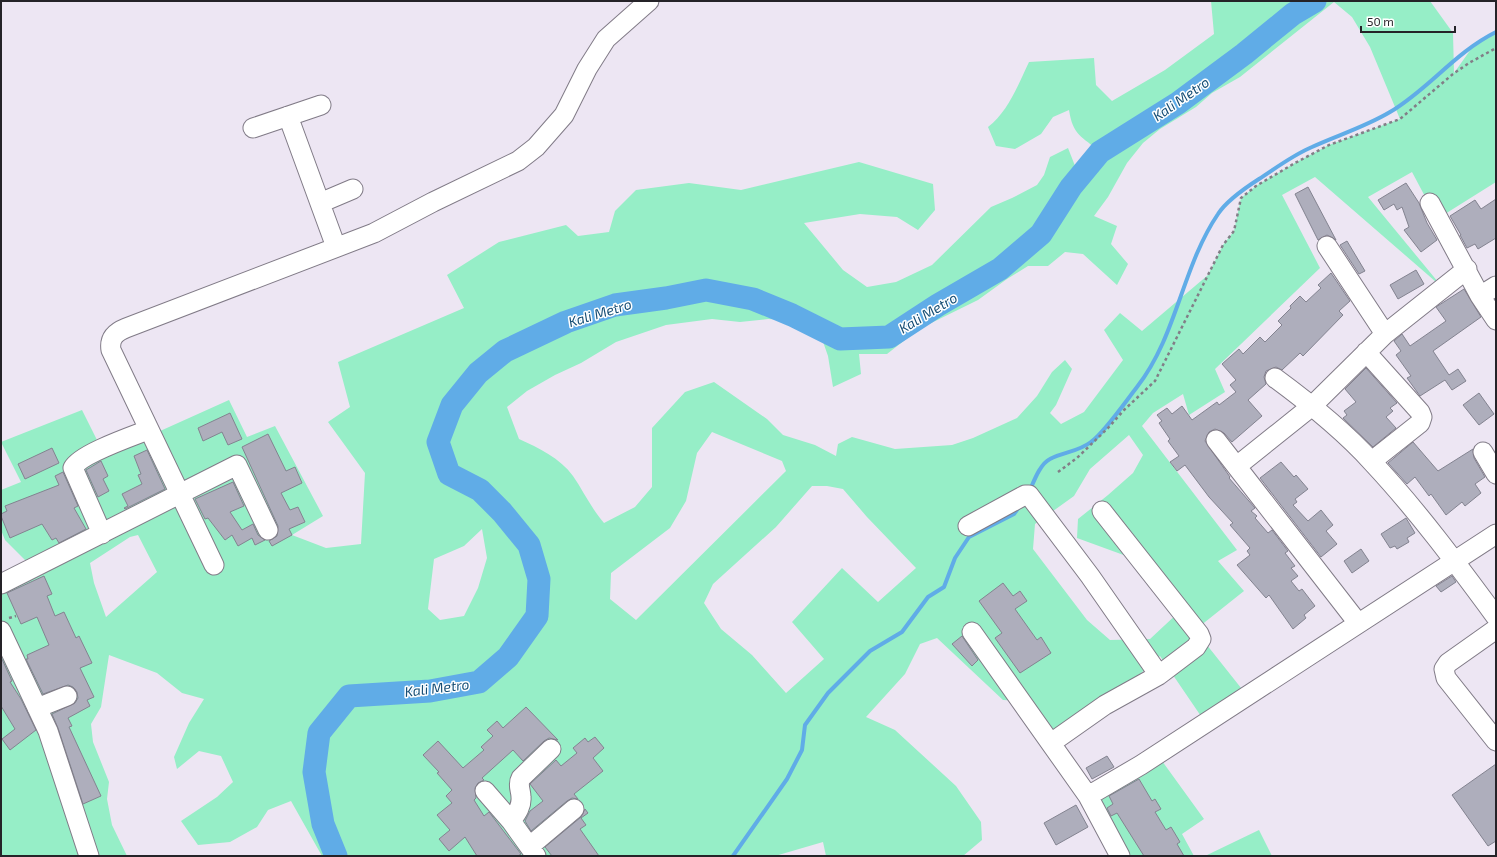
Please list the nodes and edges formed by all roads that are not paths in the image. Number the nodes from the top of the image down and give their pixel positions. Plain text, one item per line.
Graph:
1 (649, 1) edge
2 (321, 105) dead end
3 (288, 116) junction
4 (253, 128) dead end
5 (353, 189) dead end
6 (320, 203) junction
7 (1430, 203) dead end
8 (1327, 246) dead end
9 (336, 247) junction
10 (1467, 269) junction
11 (1488, 291) edge
12 (1496, 320) edge
13 (1386, 334) junction
14 (1366, 352) junction
15 (1275, 378) dead end
16 (1312, 406) junction
17 (148, 430) junction
18 (1216, 440) dead end
19 (1483, 452) dead end
20 (1372, 461) junction
21 (1237, 466) junction
22 (1496, 474) edge
23 (180, 494) junction
24 (1102, 511) dead end
25 (968, 526) dead end
26 (268, 530) dead end
27 (102, 534) junction
28 (1496, 534) edge
29 (1454, 560) junction
30 (214, 565) dead end
31 (1, 584) edge
32 (1496, 617) edge
33 (1358, 623) junction
34 (1496, 629) edge
35 (1, 631) edge
36 (972, 632) dead end
37 (1159, 676) junction
38 (67, 696) dead end
39 (38, 708) junction
40 (1496, 741) edge
41 (1051, 743) junction
42 (551, 749) dead end
43 (485, 792) dead end
44 (1088, 796) junction
45 (574, 809) dead end
46 (511, 821) junction
47 (533, 851) edge
48 (89, 856) edge
49 (1120, 856) edge

1 - 9 street
2 - 3 street
3 - 4 street
3 - 6 street
5 - 6 street
6 - 9 street
7 - 10 street
8 - 13 street
9 - 17 street
10 - 11 street
10 - 13 street
11 - 12 street
13 - 14 street
14 - 16 street
14 - 20 street
15 - 16 street
16 - 20 street
16 - 21 street
17 - 23 street
17 - 27 street
18 - 21 street
19 - 22 street
20 - 29 street
21 - 33 street
23 - 26 street
23 - 27 street
23 - 30 street
24 - 37 street
25 - 37 street
27 - 31 street
28 - 29 street
29 - 32 street
29 - 33 street
33 - 44 street
34 - 40 street
35 - 39 street
36 - 41 street
37 - 41 street
38 - 39 street
39 - 48 street
41 - 44 street
42 - 46 street
43 - 46 street
44 - 49 street
45 - 47 street
46 - 47 street

